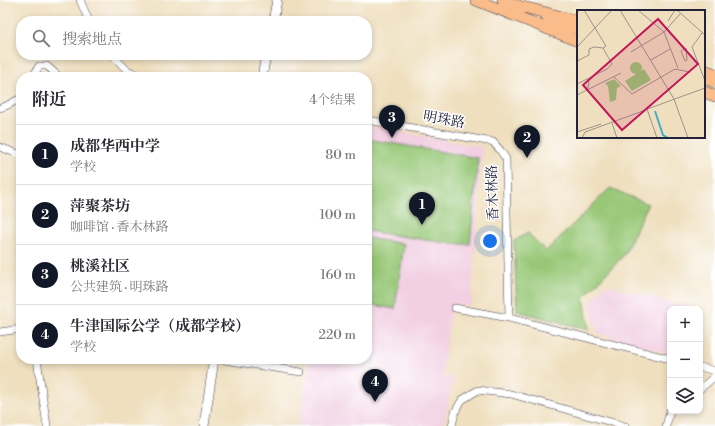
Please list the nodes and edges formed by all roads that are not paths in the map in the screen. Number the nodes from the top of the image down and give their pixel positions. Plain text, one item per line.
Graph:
1 (80, 0) edge
2 (277, 0) edge
3 (476, 0) edge
4 (503, 0) edge
5 (515, 5) junction
6 (87, 16) edge
7 (274, 16) edge
8 (577, 20) edge
9 (577, 29) edge
10 (577, 41) edge
11 (116, 60) edge
12 (265, 60) edge
13 (705, 70) edge
14 (36, 72) edge
15 (53, 72) edge
16 (125, 72) edge
17 (263, 72) edge
18 (715, 74) edge
19 (705, 78) edge
20 (715, 82) edge
21 (705, 92) edge
22 (715, 96) edge
23 (16, 101) edge
24 (0, 108) edge
25 (372, 121) edge
26 (493, 142) joint
27 (0, 147) edge
28 (16, 153) edge
29 (455, 308) dead end
30 (509, 318) junction
31 (16, 330) edge
32 (0, 332) edge
33 (667, 358) edge
34 (38, 364) edge
35 (213, 364) edge
36 (250, 364) edge
37 (703, 368) edge
38 (715, 371) edge
39 (302, 372) dead end
40 (715, 376) edge
41 (703, 386) edge
42 (669, 414) edge
43 (47, 426) edge
44 (204, 426) edge
45 (452, 426) edge
46 (625, 426) edge
47 (666, 426) edge

1 - 6 street
2 - 7 street
3 - 10 main road
4 - 5 main road
5 - 8 main road
5 - 9 main road
11 - 16 street
12 - 17 street
13 - 18 main road
14 - 15 street
19 - 20 main road
21 - 22 main road
23 - 24 street
25 - 26 street, 明珠路
26 - 30 street, 香木林路
27 - 28 street
29 - 30 street
30 - 33 street
31 - 32 street
34 - 43 street
35 - 44 street
36 - 39 street
37 - 38 street
40 - 41 street
42 - 47 street
45 - 46 street

